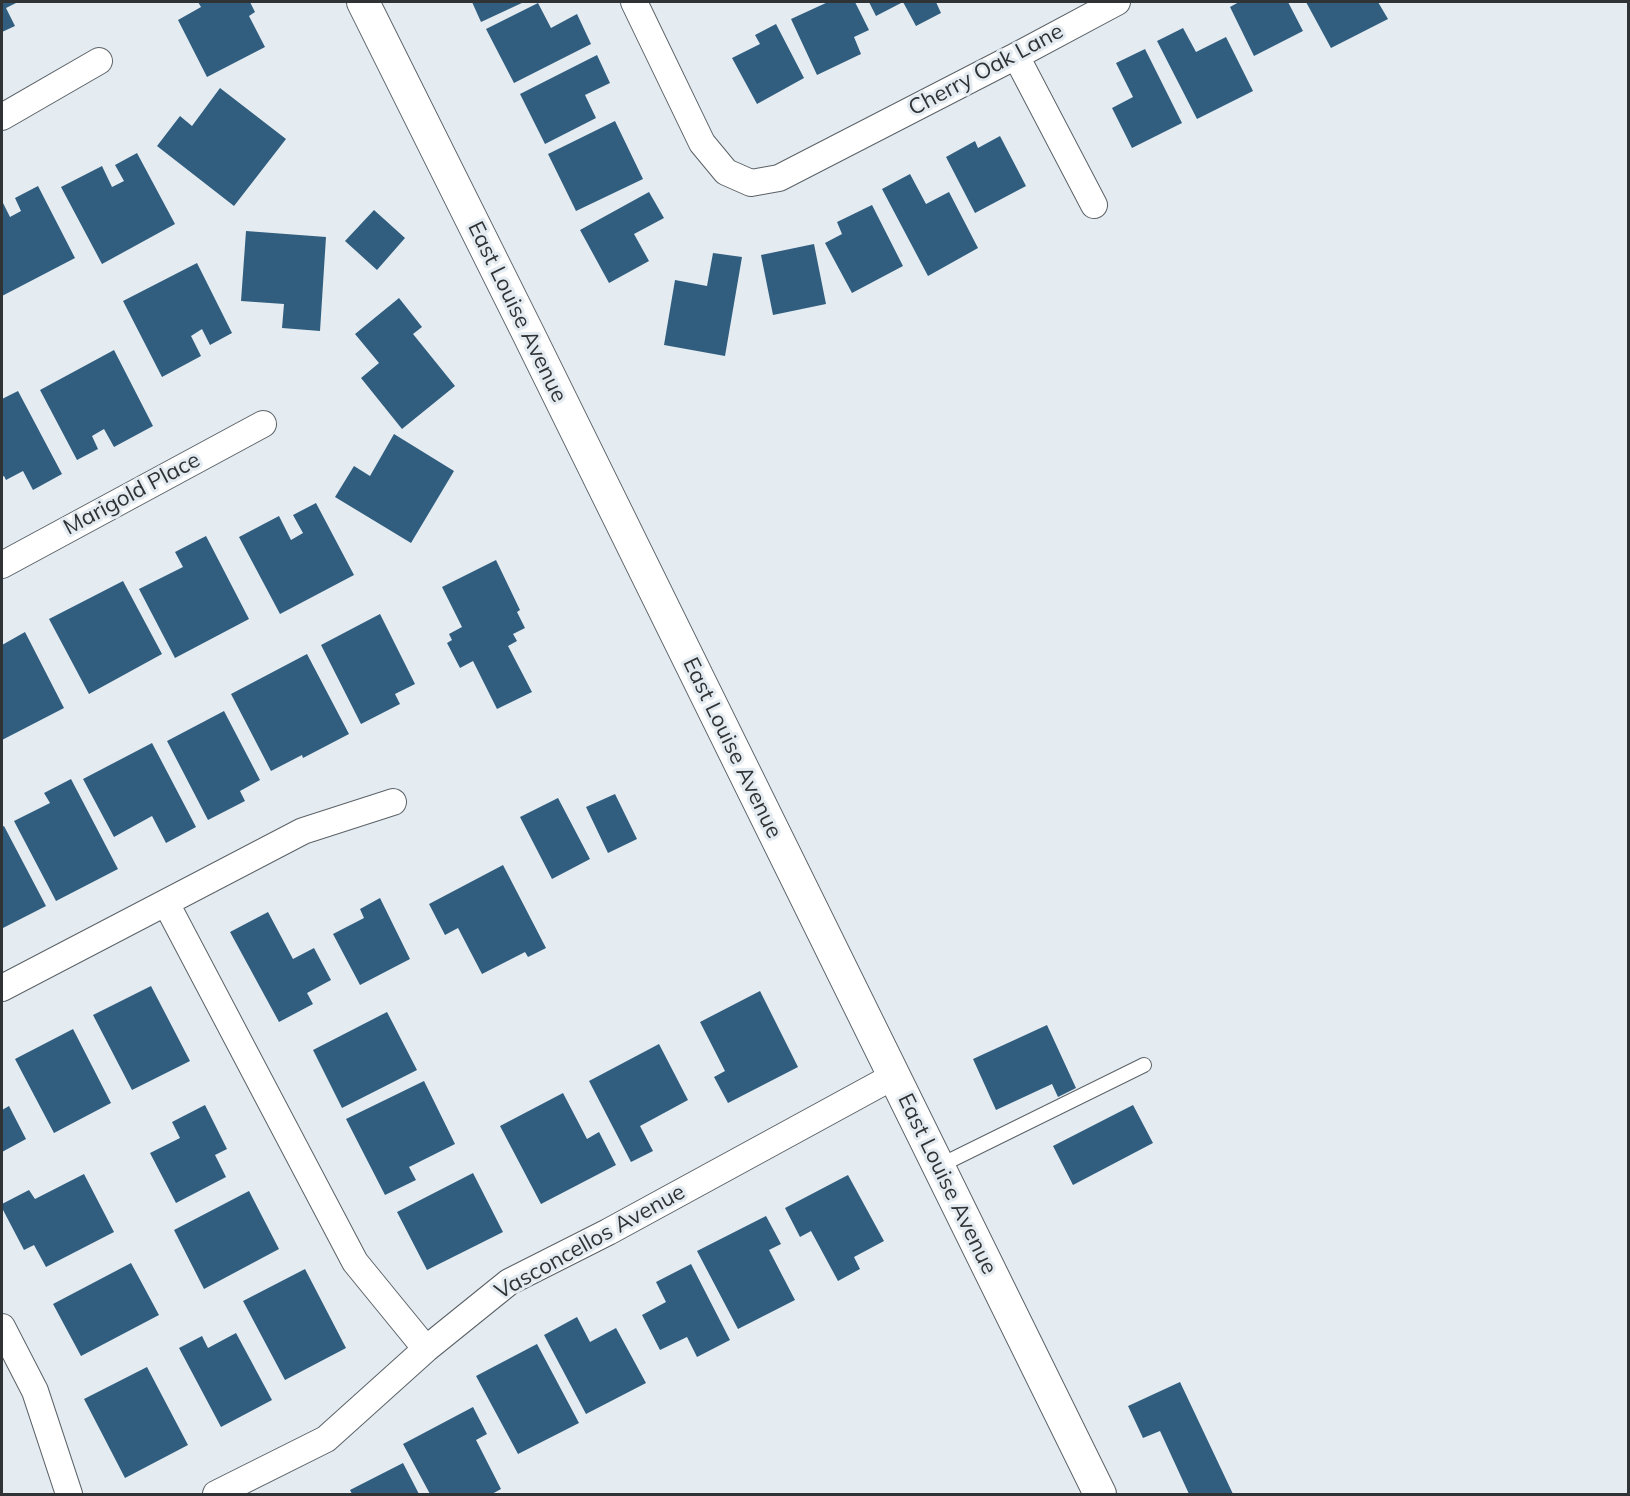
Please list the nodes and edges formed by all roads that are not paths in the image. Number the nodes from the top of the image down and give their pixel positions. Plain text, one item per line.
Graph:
1 (363, 2) edge
2 (634, 2) edge
3 (1117, 2) edge
4 (1016, 56) junction
5 (99, 61) dead end
6 (2, 117) edge
7 (1094, 205) dead end
8 (263, 424) dead end
9 (2, 565) edge
10 (393, 802) dead end
11 (166, 903) junction
12 (2, 988) edge
13 (1144, 1065) dead end
14 (894, 1076) junction
15 (939, 1166) junction
16 (2, 1327) edge
17 (426, 1349) junction
18 (69, 1494) edge
19 (216, 1494) edge
20 (1100, 1494) edge

1 - 14 street, East Louise Avenue
2 - 4 street, Cherry Oak Lane
3 - 4 street, Cherry Oak Lane
4 - 7 street
5 - 6 street
8 - 9 street, Marigold Place
10 - 11 street
11 - 12 street
11 - 17 street
13 - 15 lane
14 - 15 street, East Louise Avenue
14 - 17 street, Vasconcellos Avenue
15 - 20 street, East Louise Avenue
16 - 18 street
17 - 19 street, Vasconcellos Avenue

